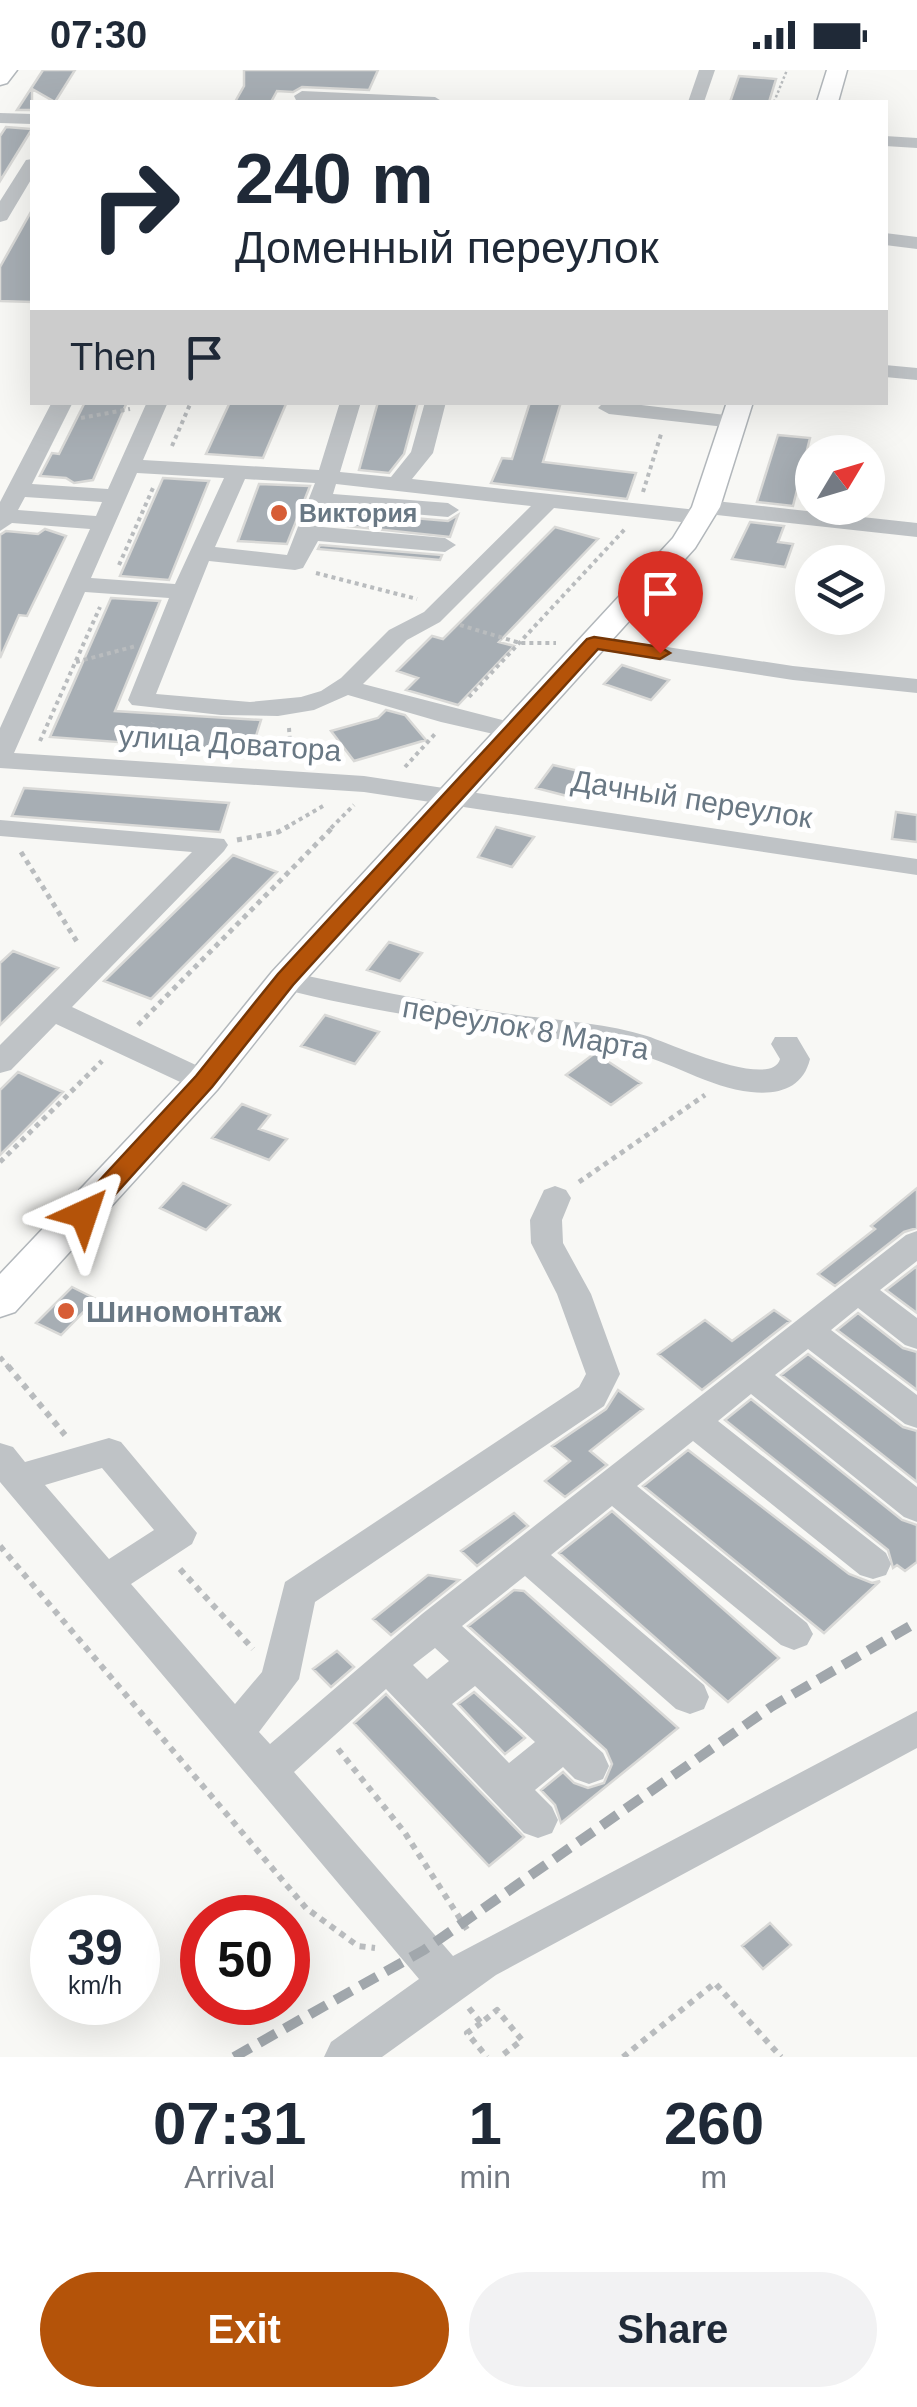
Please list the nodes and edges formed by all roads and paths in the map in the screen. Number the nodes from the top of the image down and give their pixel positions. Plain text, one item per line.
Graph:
1 (7, 70) edge
2 (707, 70) edge
3 (787, 70) edge
4 (838, 70) edge
5 (408, 77) dead end
6 (0, 79) edge
7 (303, 94) edge
8 (385, 100) edge
9 (399, 100) edge
10 (697, 100) edge
11 (775, 100) edge
12 (829, 100) edge
13 (0, 118) edge
14 (30, 119) edge
15 (888, 140) edge
16 (917, 143) edge
17 (30, 167) edge
18 (0, 216) edge
19 (888, 239) edge
20 (917, 243) edge
21 (888, 371) edge
22 (917, 374) edge
23 (147, 405) edge
24 (156, 405) edge
25 (190, 405) edge
26 (350, 405) edge
27 (435, 405) edge
28 (610, 408) dead end
29 (59, 411) edge
30 (737, 412) edge
31 (668, 414) junction
32 (131, 466) junction
33 (162, 468) junction
34 (237, 473) junction
35 (396, 484) junction
36 (325, 488) junction
37 (18, 490) junction
38 (118, 496) junction
39 (546, 503) junction
40 (460, 511) dead end
41 (637, 512) junction
42 (702, 512) junction
43 (2, 520) edge
44 (106, 523) junction
45 (917, 530) edge
46 (310, 533) junction
47 (445, 545) dead end
48 (202, 553) junction
49 (296, 563) junction
50 (78, 584) junction
51 (183, 592) junction
52 (437, 612) junction
53 (164, 640) junction
54 (520, 643) junction
55 (594, 643) junction
56 (76, 662) dead end
57 (347, 686) junction
58 (917, 686) edge
59 (287, 710) junction
60 (450, 717) junction
61 (516, 731) junction
62 (0, 758) edge
63 (292, 760) dead end
64 (364, 784) junction
65 (456, 795) junction
66 (3, 828) edge
67 (214, 845) junction
68 (917, 867) edge
69 (92, 966) junction
70 (286, 980) junction
71 (54, 1011) junction
72 (122, 1041) junction
73 (786, 1044) dead end
74 (0, 1062) edge
75 (732, 1075) junction
76 (204, 1082) junction
77 (0, 1162) edge
78 (555, 1198) joint
79 (917, 1244) edge
80 (857, 1290) junction
81 (0, 1301) edge
82 (807, 1330) junction
83 (917, 1336) edge
84 (750, 1374) junction
85 (917, 1414) edge
86 (692, 1420) junction
87 (9, 1467) edge
88 (612, 1484) junction
89 (917, 1506) edge
90 (0, 1546) edge
91 (525, 1554) junction
92 (873, 1564) dead end
93 (105, 1581) junction
94 (435, 1624) junction
95 (794, 1634) dead end
96 (476, 1662) junction
97 (387, 1664) junction
98 (690, 1697) dead end
99 (425, 1703) junction
100 (917, 1728) edge
101 (236, 1730) junction
102 (270, 1769) junction
103 (508, 1788) junction
104 (538, 1820) dead end
105 (377, 1948) dead end
106 (449, 1983) junction
107 (481, 2023) junction
108 (506, 2055) edge
109 (346, 2057) edge
110 (487, 2057) edge
111 (623, 2057) edge
112 (781, 2057) edge

1 - 6 main road
2 - 10 street
3 - 11 path
4 - 12 main road
5 - 9 street
7 - 8 street
13 - 14 street
15 - 16 street
17 - 18 street
19 - 20 street
21 - 22 street
23 - 29 path
24 - 32 street
25 - 33 path
26 - 36 street
27 - 35 street
28 - 31 street
29 - 37 street
30 - 31 street
30 - 42 main road
31 - 41 path
32 - 33 street
32 - 38 street
33 - 34 street
34 - 36 street
34 - 48 street
35 - 36 street
35 - 39 street
36 - 40 street
36 - 46 street
37 - 38 street
37 - 43 street
38 - 44 street
39 - 41 street
39 - 52 street
41 - 42 street
41 - 54 path
42 - 45 street
42 - 55 main road
43 - 44 street
44 - 50 street
46 - 47 street
46 - 49 street
48 - 49 street
48 - 51 street
49 - 52 path
50 - 51 street
50 - 62 street
51 - 53 street
52 - 54 path
52 - 57 street
53 - 56 path
53 - 59 street
54 - 55 path
54 - 60 path
55 - 58 street
55 - 61 main road
57 - 59 street
57 - 60 street
59 - 63 path
60 - 61 street
60 - 64 path
61 - 65 main road
62 - 64 street, улица Доватора
64 - 65 street, улица Доватора
64 - 67 path
64 - 72 path
65 - 68 street, Дачный переулок
65 - 70 main road
66 - 67 street
66 - 69 path
67 - 69 street
69 - 71 street
70 - 75 street, переулок 8 Марта
70 - 76 main road
71 - 72 street
71 - 74 street
72 - 76 street
72 - 77 path
73 - 75 street, переулок 8 Марта
75 - 78 path
76 - 81 main road
78 - 101 street
79 - 80 street
80 - 82 street
80 - 83 street
82 - 84 street
82 - 85 street
84 - 86 street
84 - 89 street
86 - 88 street
86 - 92 street
87 - 93 street
87 - 93 street
88 - 91 street
88 - 95 street
90 - 105 path
91 - 94 street
91 - 98 street
93 - 101 street
94 - 96 street
94 - 97 street
96 - 99 street
96 - 103 street
97 - 99 street
97 - 102 street
99 - 103 street
100 - 106 street
101 - 102 street
102 - 106 street
103 - 104 street
106 - 107 path
106 - 109 street
107 - 108 path
107 - 110 path
111 - 112 path

